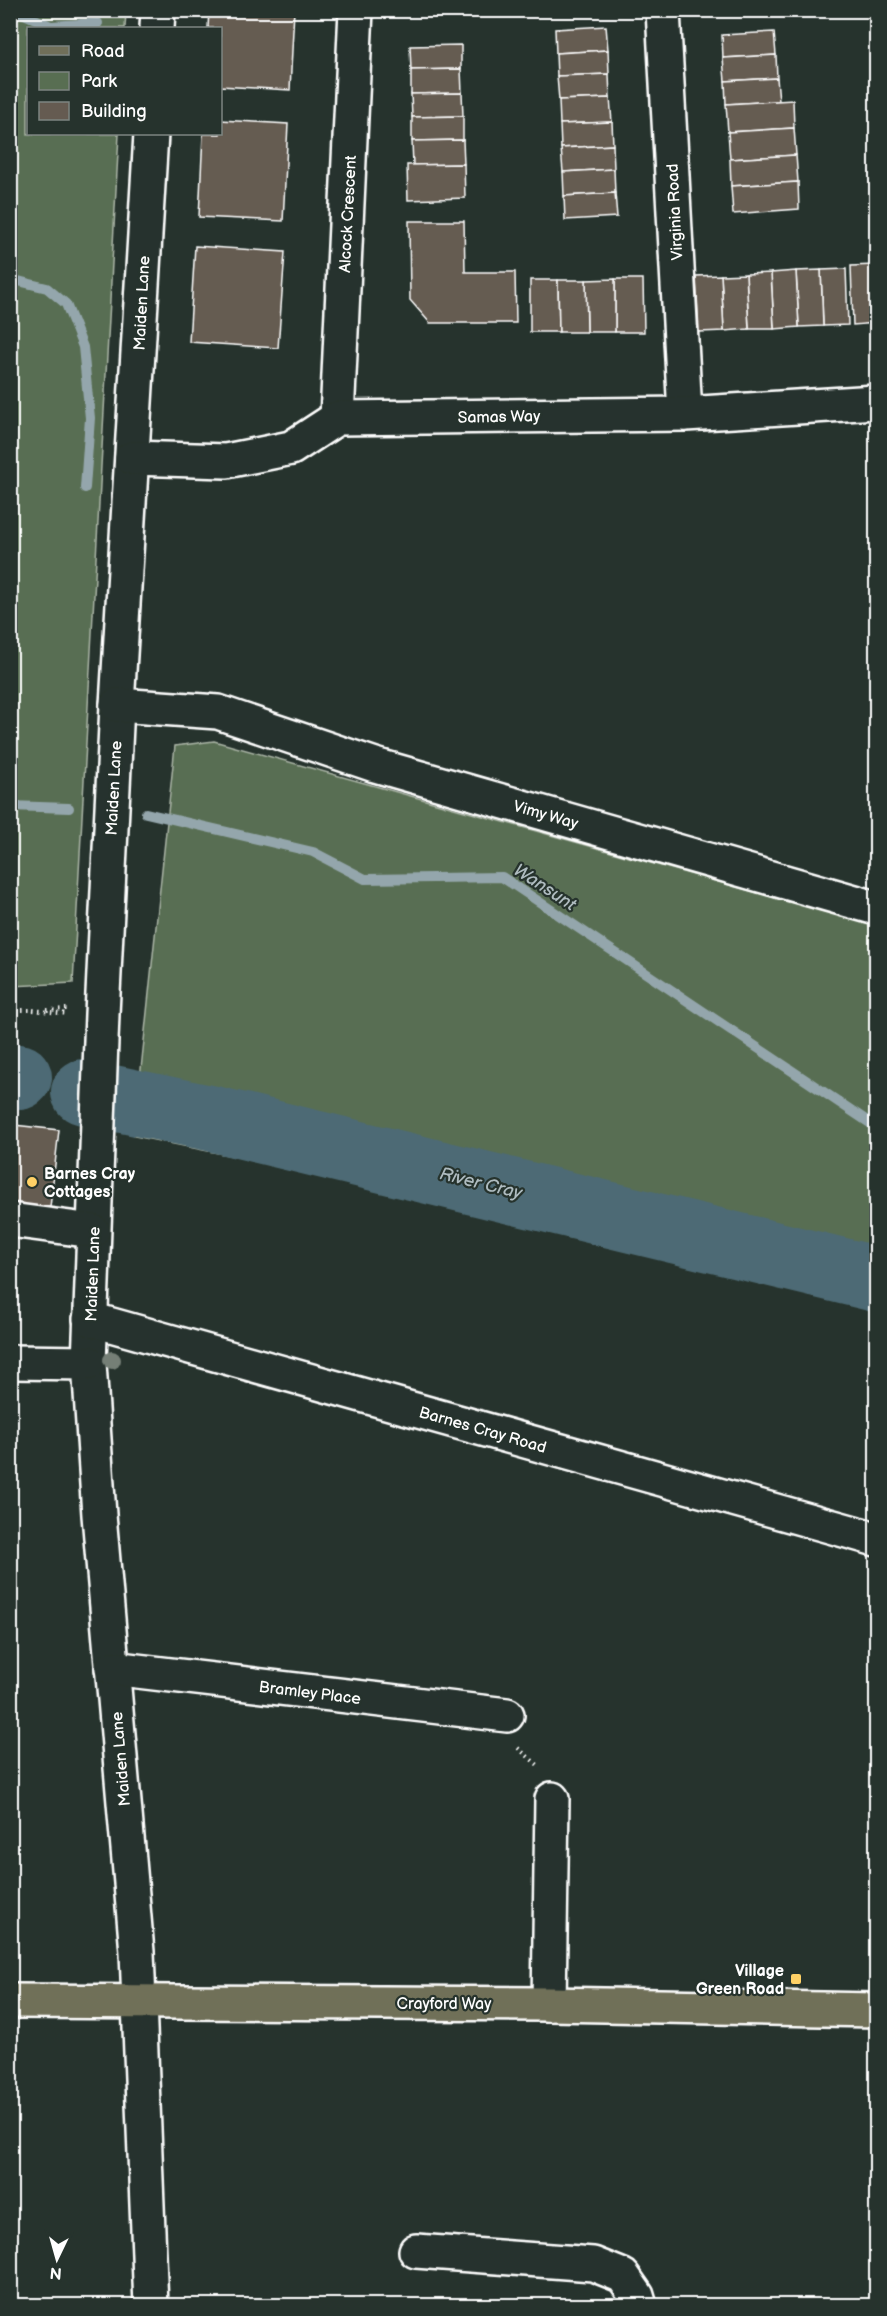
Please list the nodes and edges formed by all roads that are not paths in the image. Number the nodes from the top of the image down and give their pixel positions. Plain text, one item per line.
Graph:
1 (158, 10) edge
2 (356, 10) edge
3 (663, 10) edge
4 (157, 27) edge
5 (151, 135) edge
6 (876, 402) edge
7 (685, 414) junction
8 (337, 418) junction
9 (132, 458) junction
10 (117, 705) junction
11 (876, 908) edge
12 (10, 1220) edge
13 (93, 1231) junction
14 (90, 1319) junction
15 (10, 1362) edge
16 (89, 1363) junction
17 (876, 1539) edge
18 (112, 1668) junction
19 (507, 1716) road end
20 (552, 1799) road end
21 (10, 2001) edge
22 (140, 2001) junction
23 (549, 2004) junction
24 (876, 2010) edge
25 (416, 2252) dead end
26 (151, 2306) edge
27 (640, 2306) edge

1 - 4 street
2 - 8 street, Alcock Crescent
3 - 7 street, Virginia Road
5 - 9 street, Maiden Lane
6 - 7 street, Samas Way
7 - 8 street, Samas Way
8 - 9 street
9 - 10 street, Maiden Lane
10 - 11 street, Vimy Way
10 - 13 street, Maiden Lane
12 - 13 street
13 - 14 street, Maiden Lane
14 - 16 street, Maiden Lane
14 - 17 street, Barnes Cray Road
15 - 16 street
16 - 18 street, Maiden Lane
18 - 19 street, Bramley Place
18 - 22 street, Maiden Lane
20 - 23 street
21 - 22 main road, Crayford Way
22 - 23 main road, Crayford Way
22 - 26 street, Maiden Lane
23 - 24 main road, Crayford Way
25 - 27 street

